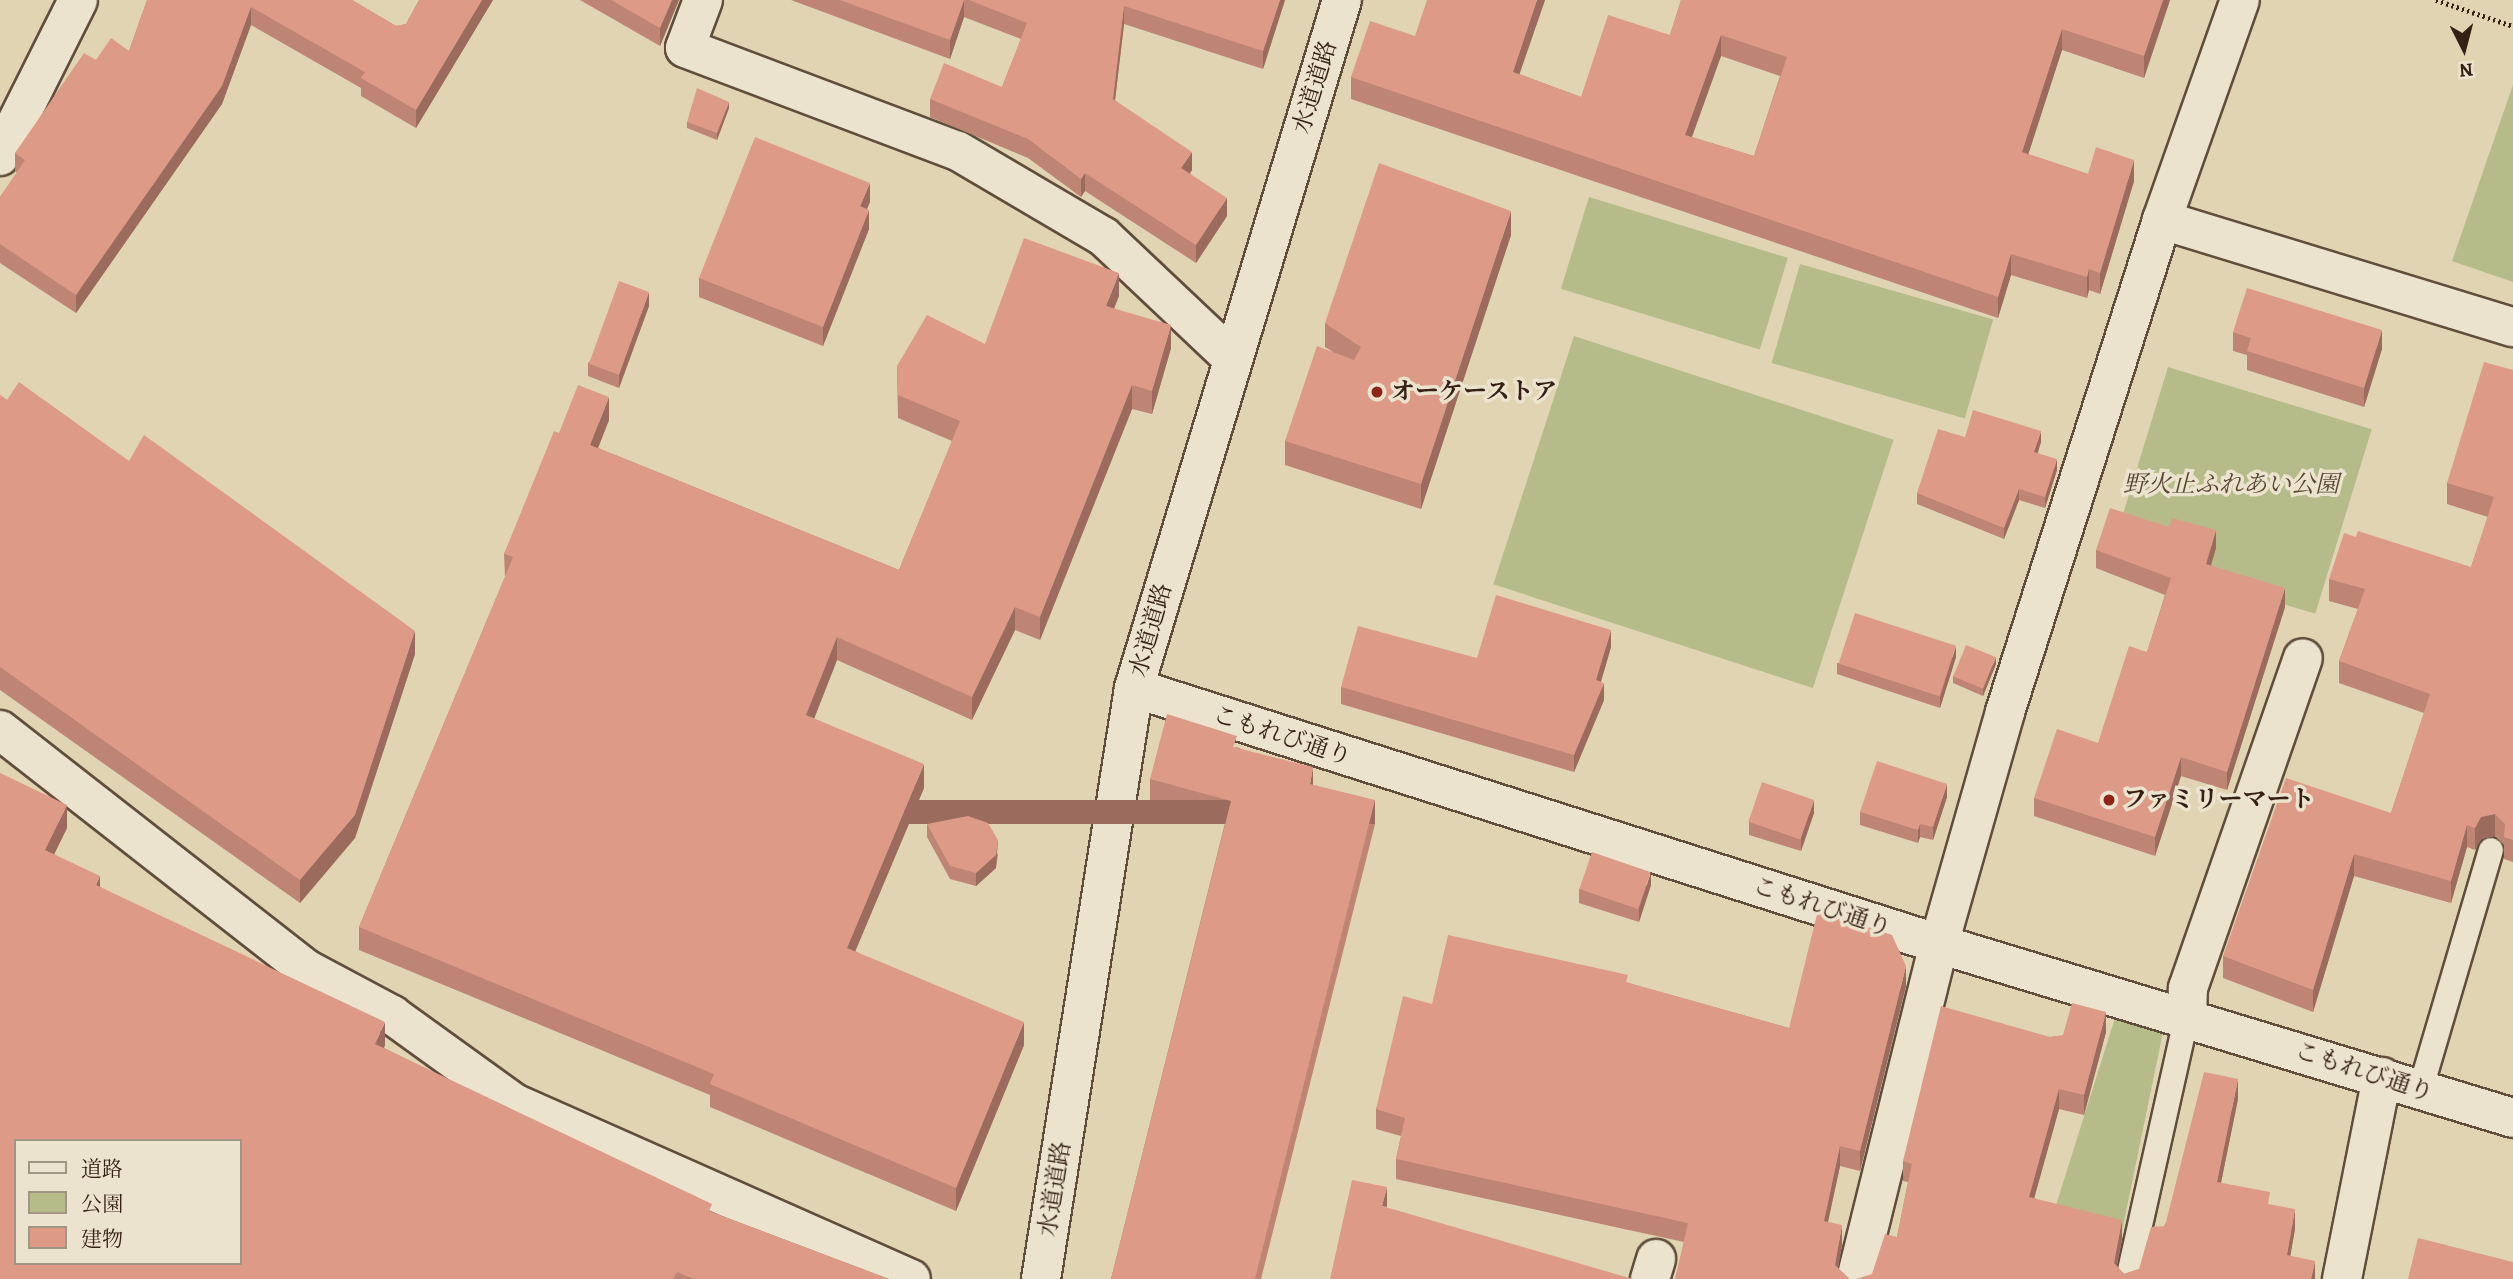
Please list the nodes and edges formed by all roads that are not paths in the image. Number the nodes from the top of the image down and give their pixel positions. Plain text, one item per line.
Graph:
1 (78, 0) edge
2 (703, 0) edge
3 (1342, 0) edge
4 (2240, 0) edge
5 (0, 156) edge
6 (2162, 220) junction
7 (2513, 327) edge
8 (1230, 356) junction
9 (2303, 658) dead end
10 (1133, 688) junction
11 (0, 730) edge
12 (2491, 850) edge
13 (1939, 944) junction
14 (2187, 1016) junction
15 (2382, 1077) junction
16 (2420, 1091) junction
17 (2513, 1118) edge
18 (911, 1279) edge
19 (1041, 1279) edge
20 (1856, 1279) edge
21 (2128, 1279) edge
22 (2342, 1279) edge

1 - 5 street
2 - 8 street
3 - 8 street, 水道道路
4 - 6 street
6 - 7 street
6 - 13 street
8 - 10 street, 水道道路
9 - 14 street
10 - 13 street, こもれび通り
10 - 19 street, 水道道路
11 - 18 street
12 - 16 lane
13 - 14 street, こもれび通り
13 - 20 street
14 - 15 street, こもれび通り
14 - 21 lane
15 - 16 street, こもれび通り
15 - 22 street
16 - 17 street, こもれび通り

